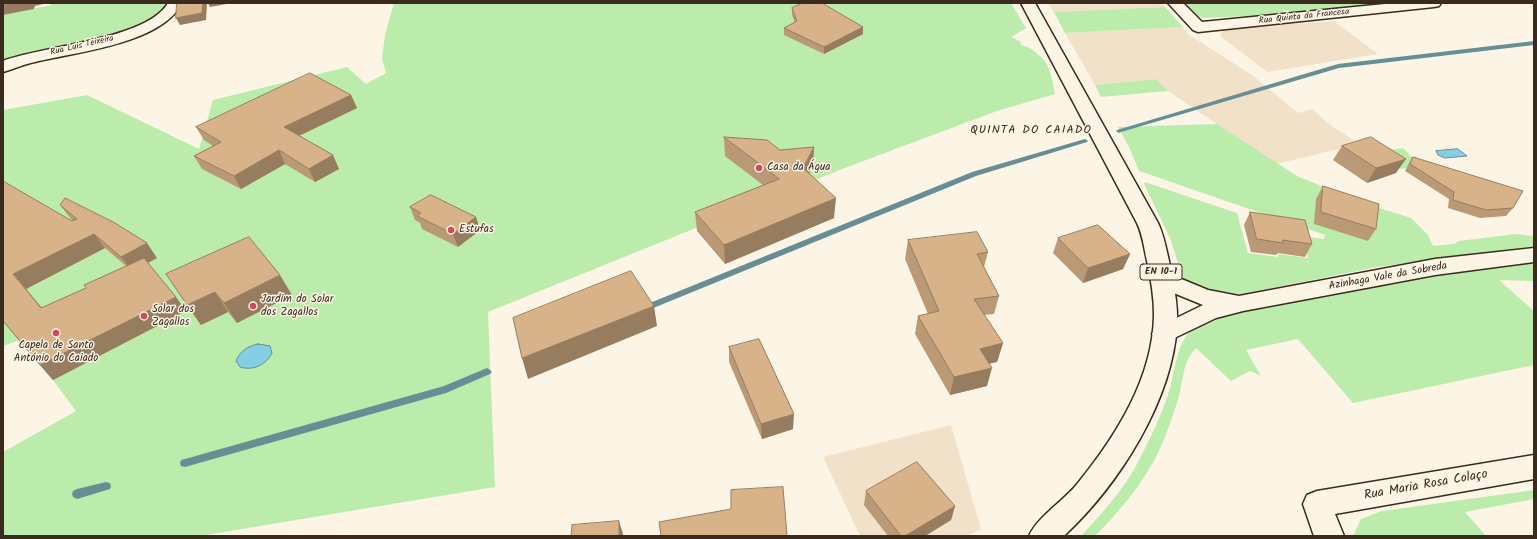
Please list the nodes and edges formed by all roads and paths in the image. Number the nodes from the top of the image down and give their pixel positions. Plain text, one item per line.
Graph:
1 (175, 3) edge
2 (1028, 3) edge
3 (1175, 3) edge
4 (1434, 3) edge
5 (3, 67) edge
6 (1534, 255) edge
7 (1162, 279) junction
8 (1243, 303) junction
9 (1164, 334) junction
10 (1534, 467) edge
11 (1044, 536) edge
12 (1329, 536) edge

1 - 5 street, Rua Luis Teixeira
2 - 7 street, EN 10-1
3 - 4 street, Rua Quinta da Francesa
6 - 8 street, Azinhaga Vale da Sobreda
7 - 8 street, Azinhaga Vale da Sobreda
7 - 9 street, EN 10-1
8 - 9 street, Azinhaga Vale da Sobreda
9 - 11 street, EN 10-1
10 - 12 street, Rua Maria Rosa Colaço

